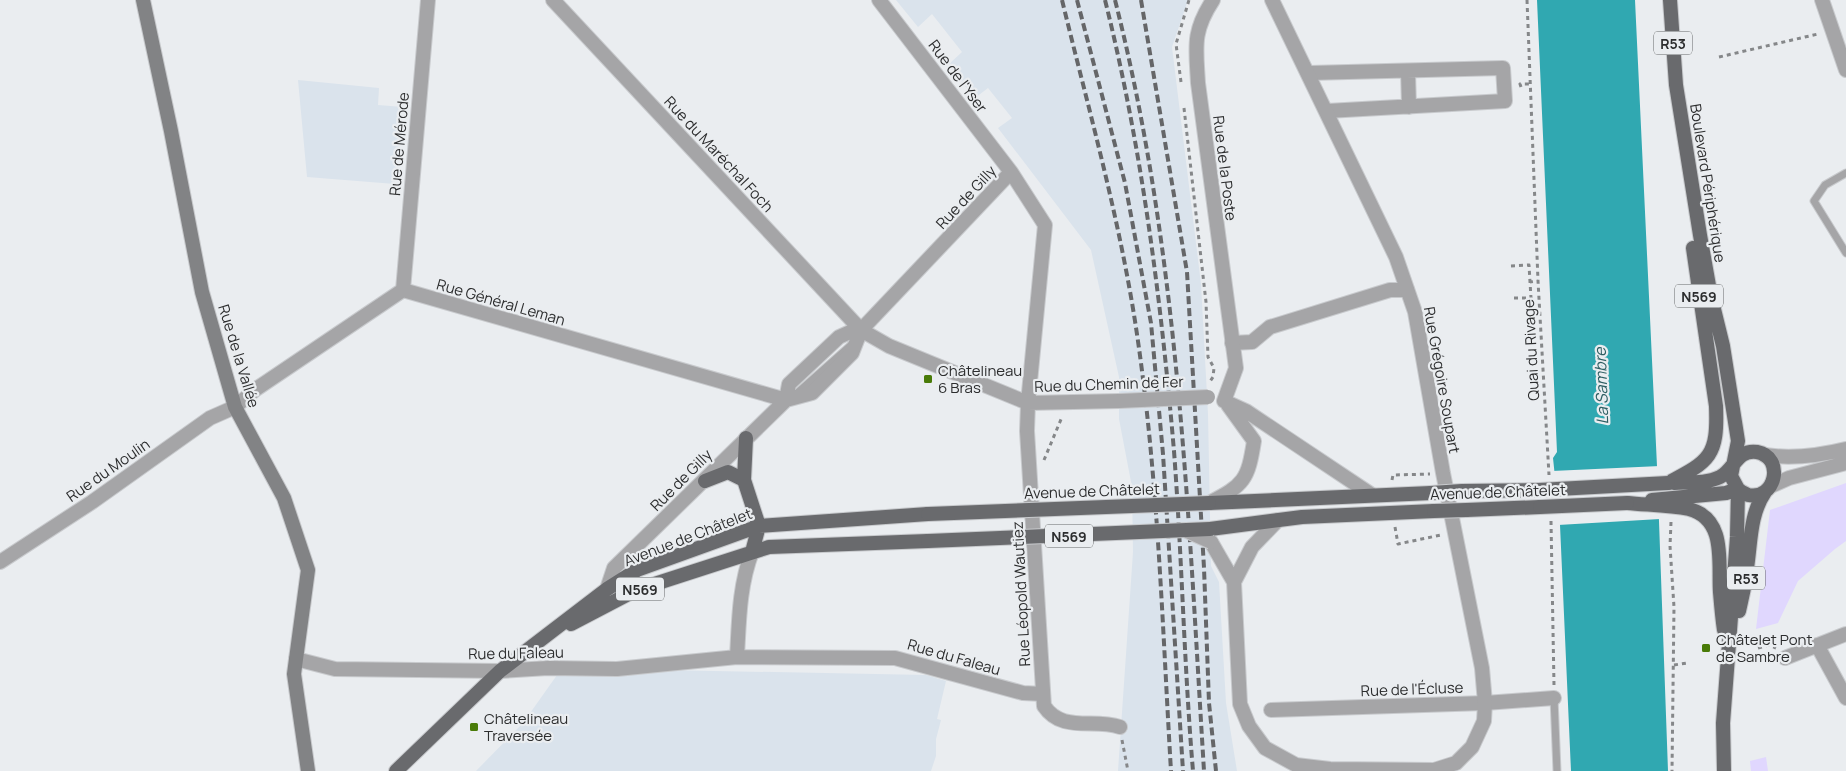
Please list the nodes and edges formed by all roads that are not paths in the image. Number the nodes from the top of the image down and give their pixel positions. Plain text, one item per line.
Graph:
1 (143, 0) edge
2 (428, 0) edge
3 (553, 0) edge
4 (880, 0) edge
5 (1213, 0) edge
6 (1272, 0) edge
7 (1670, 0) edge
8 (1822, 0) edge
9 (1846, 70) edge
10 (1408, 71) junction
11 (1309, 73) junction
12 (1676, 85) junction
13 (1409, 106) junction
14 (1327, 111) junction
15 (1011, 172) junction
16 (1846, 173) edge
17 (1846, 253) edge
18 (403, 290) junction
19 (1407, 290) junction
20 (861, 330) junction
21 (1232, 343) junction
22 (786, 400) junction
23 (1224, 401) junction
24 (1028, 403) junction
25 (235, 408) junction
26 (746, 438) junction
27 (1846, 449) edge
28 (1764, 455) junction
29 (1734, 462) junction
30 (1846, 463) edge
31 (744, 480) junction
32 (705, 481) junction
33 (1738, 489) junction
34 (1768, 489) junction
35 (1372, 495) junction
36 (1668, 496) junction
37 (1209, 503) junction
38 (1278, 520) junction
39 (758, 526) junction
40 (1210, 536) junction
41 (752, 552) junction
42 (0, 562) edge
43 (1234, 582) junction
44 (607, 589) junction
45 (1846, 634) edge
46 (535, 643) junction
47 (1817, 645) junction
48 (737, 657) junction
49 (1785, 658) dead end
50 (296, 659) junction
51 (1727, 665) junction
52 (500, 671) junction
53 (1043, 694) junction
54 (1554, 698) joint
55 (1846, 698) edge
56 (1485, 703) junction
57 (1271, 710) dead end
58 (1120, 727) road end
59 (308, 771) edge
60 (396, 771) edge
61 (1557, 771) edge
62 (1724, 771) edge

1 - 25 main road, Rue de la Vallée
2 - 18 street, Rue de Mérode
3 - 20 street, Rue du Maréchal Foch
4 - 15 street, Rue de l'Yser
5 - 21 street, Rue de la Poste
6 - 11 street, Rue Grégoire Soupart
7 - 12 main road, Boulevard Périphérique / R53
8 - 9 street
10 - 11 street
10 - 13 street
10 - 13 street
11 - 14 street, Rue Grégoire Soupart
12 - 29 main road, Boulevard Périphérique / R53
12 - 36 main road, N569
13 - 14 street
14 - 19 street, Rue Grégoire Soupart
15 - 20 street, Rue de Gilly
15 - 24 street, Rue Léopold Wautiez
16 - 17 lane
18 - 22 street, Rue Général Leman
18 - 25 street
19 - 21 street
19 - 56 street, Rue Grégoire Soupart
20 - 22 street, Rue de Gilly
20 - 22 street, Rue de Gilly
20 - 24 street, Rue du Chemin de Fer
21 - 23 street, Rue de la Poste
22 - 26 street, Rue de Gilly
23 - 24 street, Rue du Chemin de Fer, bridge
23 - 35 street, Rue du Chemin de Fer
23 - 37 street
24 - 53 street, Rue Léopold Wautiez
25 - 42 street, Rue du Moulin
25 - 50 main road, Rue de la Vallée
26 - 31 main road
26 - 32 street, Rue de Gilly
27 - 28 street, Avenue de Châtelet
28 - 29 main road, Avenue de Châtelet
28 - 34 main road, R53
29 - 33 main road, Boulevard Périphérique / R53
29 - 36 main road, Avenue de Châtelet / N569
30 - 34 street, Avenue de Châtelet
31 - 32 main road
31 - 39 main road
32 - 44 street, Rue de Gilly
33 - 34 main road, Avenue de Châtelet
33 - 36 main road, Avenue de Châtelet / N569
33 - 51 main road, Boulevard Périphérique / R53
34 - 51 main road, Boulevard Périphérique / R53
35 - 36 main road, Avenue de Châtelet / N569, bridge
35 - 37 main road, Avenue de Châtelet / N569
36 - 38 main road, Avenue de Châtelet / N569, bridge
36 - 51 main road, N569
37 - 39 main road, Avenue de Châtelet / N569, bridge
38 - 40 main road, Avenue de Châtelet / N569
38 - 43 street
39 - 41 main road
39 - 44 main road, Avenue de Châtelet / N569
40 - 41 main road, Avenue de Châtelet / N569, bridge
40 - 43 street
41 - 46 main road, Avenue de Châtelet / N569
41 - 48 street
43 - 56 street, Rue Grégoire Soupart
44 - 46 main road, Avenue de Châtelet / N569
45 - 47 street
46 - 52 main road, N569
47 - 49 street
47 - 55 street
48 - 52 street, Rue du Faleau
48 - 53 street, Rue du Faleau
50 - 52 street, Rue du Faleau
50 - 59 main road, Rue de la Vallée
51 - 62 main road, Boulevard Périphérique / R53
52 - 60 main road, N569
53 - 58 street, Rue Léopold Wautiez
54 - 56 street, Rue de l'Écluse
54 - 61 lane
56 - 57 street, Rue de l'Écluse

